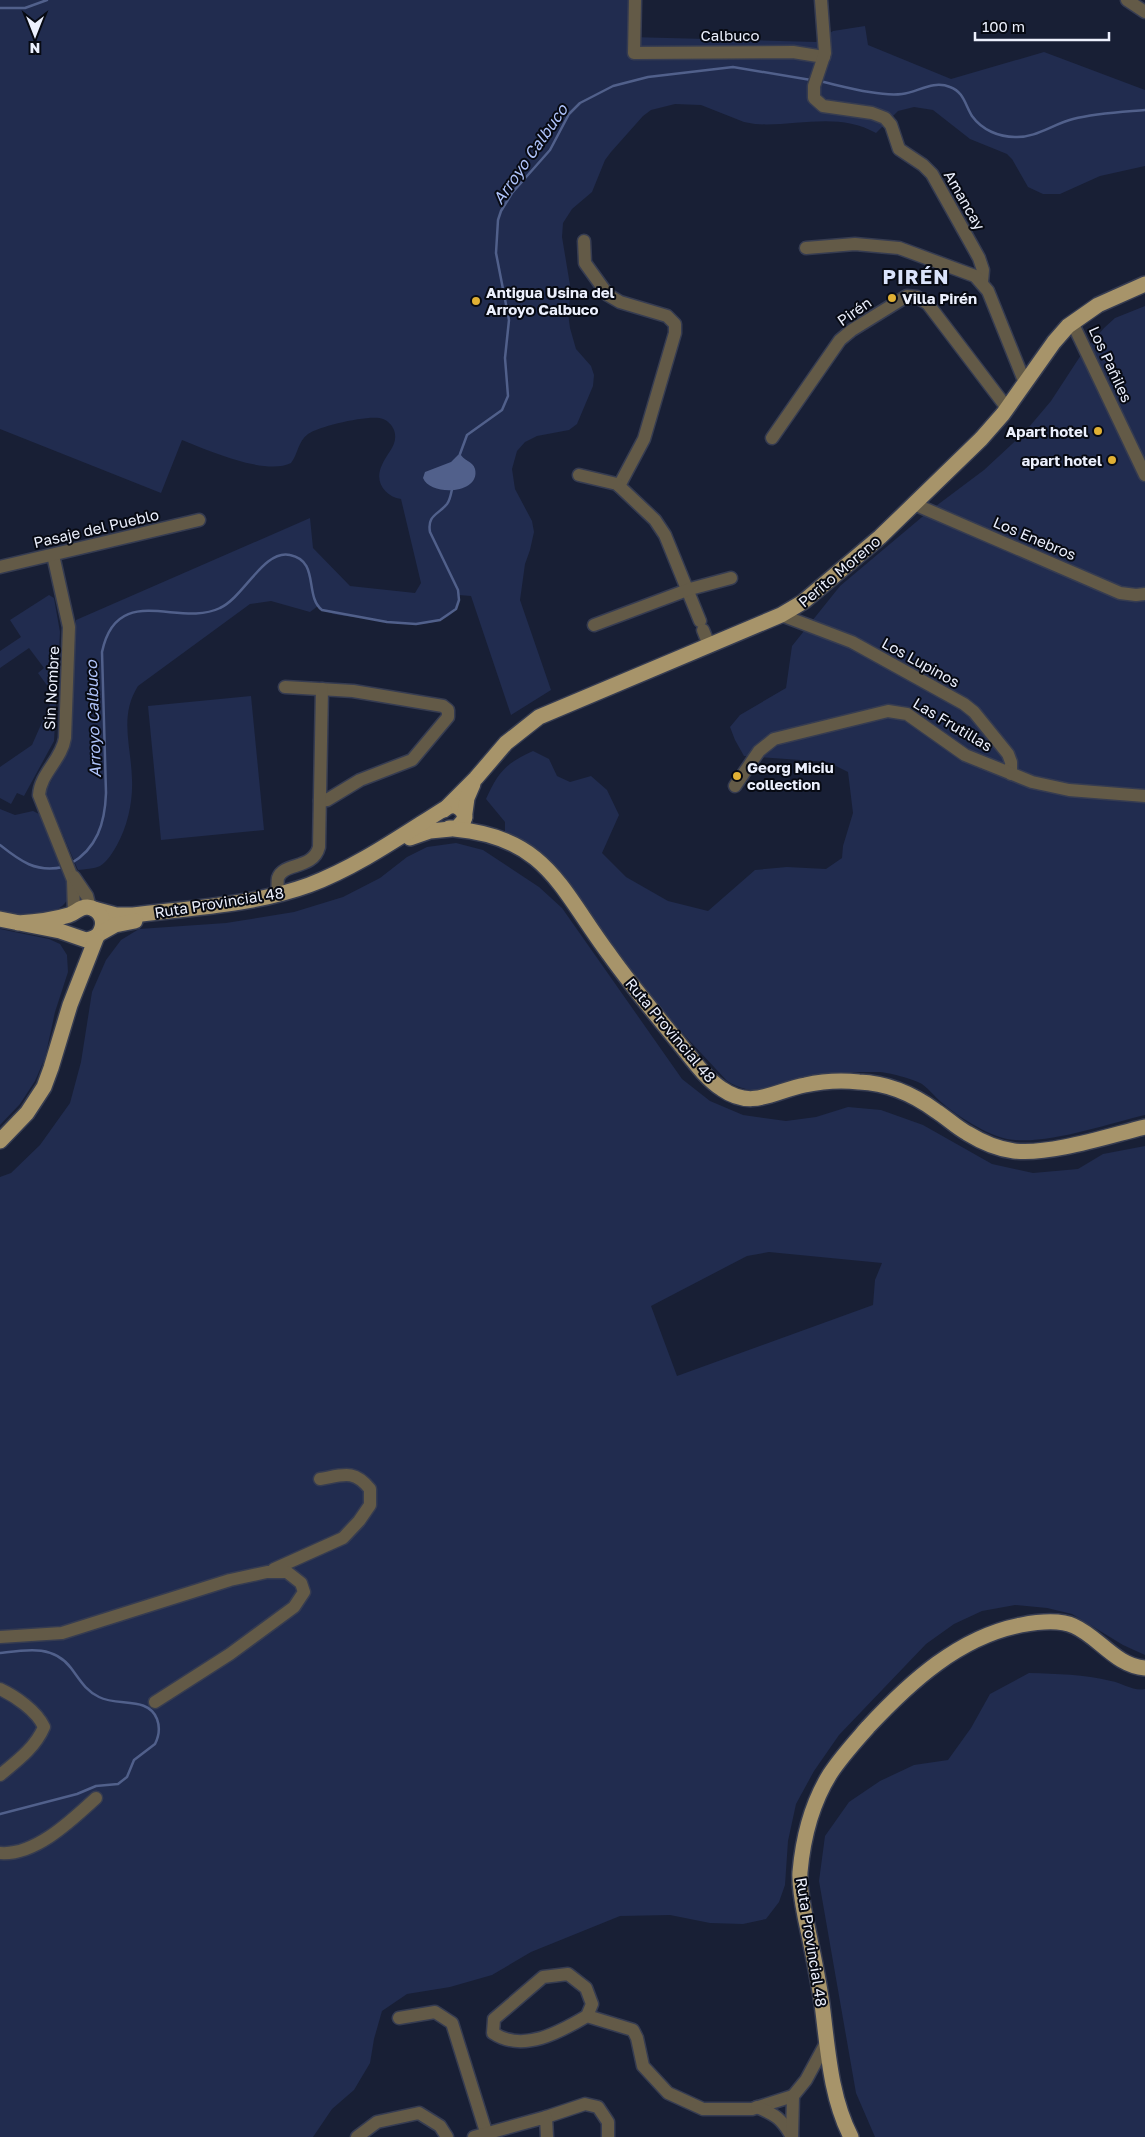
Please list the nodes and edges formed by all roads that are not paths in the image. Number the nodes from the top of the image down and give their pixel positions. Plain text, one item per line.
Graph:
1 (636, 0) edge
2 (821, 0) edge
3 (1127, 0) edge
4 (1145, 12) edge
5 (824, 57) junction
6 (584, 241) dead end
7 (806, 248) dead end
8 (982, 282) junction
9 (1145, 284) edge
10 (1072, 322) junction
11 (1025, 383) junction
12 (1007, 408) junction
13 (772, 438) dead end
14 (579, 475) dead end
15 (1145, 475) edge
16 (619, 486) junction
17 (914, 504) junction
18 (199, 520) dead end
19 (53, 554) junction
20 (0, 567) edge
21 (731, 578) dead end
22 (687, 590) junction
23 (1145, 594) edge
24 (781, 615) junction
25 (594, 625) dead end
26 (709, 645) junction
27 (285, 687) dead end
28 (322, 689) junction
29 (1011, 774) junction
30 (736, 786) dead end
31 (1145, 796) edge
32 (320, 805) junction
33 (456, 810) junction
34 (453, 829) junction
35 (505, 840) junction
36 (70, 873) junction
37 (279, 897) junction
38 (92, 908) junction
39 (73, 913) junction
40 (9, 921) edge
41 (98, 935) junction
42 (75, 936) junction
43 (80, 976) junction
44 (1145, 1127) edge
45 (0, 1141) edge
46 (320, 1479) dead end
47 (267, 1572) junction
48 (0, 1637) edge
49 (1145, 1668) edge
50 (0, 1689) edge
51 (155, 1702) dead end
52 (0, 1775) edge
53 (96, 1798) dead end
54 (0, 1853) edge
55 (587, 2016) junction
56 (399, 2018) dead end
57 (826, 2043) junction
58 (793, 2096) junction
59 (757, 2107) junction
60 (546, 2117) junction
61 (489, 2135) edge
62 (357, 2137) edge
63 (447, 2137) edge
64 (474, 2137) edge
65 (547, 2137) edge
66 (608, 2137) edge
67 (792, 2137) edge
68 (851, 2137) edge

1 - 5 street, Calbuco
2 - 5 street, Amancay
3 - 4 street
5 - 8 street, Amancay
6 - 16 street
7 - 8 street
8 - 11 street
9 - 10 main road, Perito Moreno
10 - 11 main road, Perito Moreno
10 - 15 street, Los Pañiles
11 - 12 main road, Perito Moreno
12 - 13 street, Pirén
12 - 17 main road, Perito Moreno
14 - 16 street
16 - 22 street
17 - 23 street, Los Enebros
17 - 24 main road, Perito Moreno
18 - 19 street, Pasaje del Pueblo
19 - 20 street, Pasaje del Pueblo
19 - 36 street, Sin Nombre
21 - 22 street
22 - 25 street
22 - 26 street
24 - 26 main road, Perito Moreno
24 - 29 street, Los Lupinos
26 - 33 main road, Perito Moreno
27 - 28 street
28 - 32 street
28 - 32 street
29 - 30 street, Las Frutillas
29 - 31 street, Las Frutillas
32 - 37 street
33 - 34 main road
33 - 34 main road
33 - 35 main road, Ruta Provincial 48
33 - 37 main road, Ruta Provincial 48
34 - 35 main road, Ruta Provincial 48
34 - 37 main road, Ruta Provincial 48
35 - 44 main road, Ruta Provincial 48
36 - 38 street, Sin Nombre
36 - 39 street, Sin Nombre
37 - 38 main road, Ruta Provincial 48
37 - 41 main road, Ruta Provincial 48
38 - 39 main road, Ruta Provincial 48
38 - 41 main road
39 - 40 main road, Ruta Provincial 48
39 - 42 main road
40 - 42 main road, Ruta Provincial 48
41 - 42 main road, Ruta Provincial 48
41 - 43 main road
42 - 43 main road
43 - 45 main road
46 - 47 street
47 - 48 street
47 - 51 street
49 - 57 main road, Ruta Provincial 48
50 - 52 street
53 - 54 street
55 - 55 street
55 - 59 street
56 - 61 street
57 - 58 street
57 - 68 main road, Ruta Provincial 48
58 - 59 street
58 - 67 street
59 - 67 street
60 - 61 street
60 - 65 street
60 - 66 street
61 - 64 street
62 - 63 street

